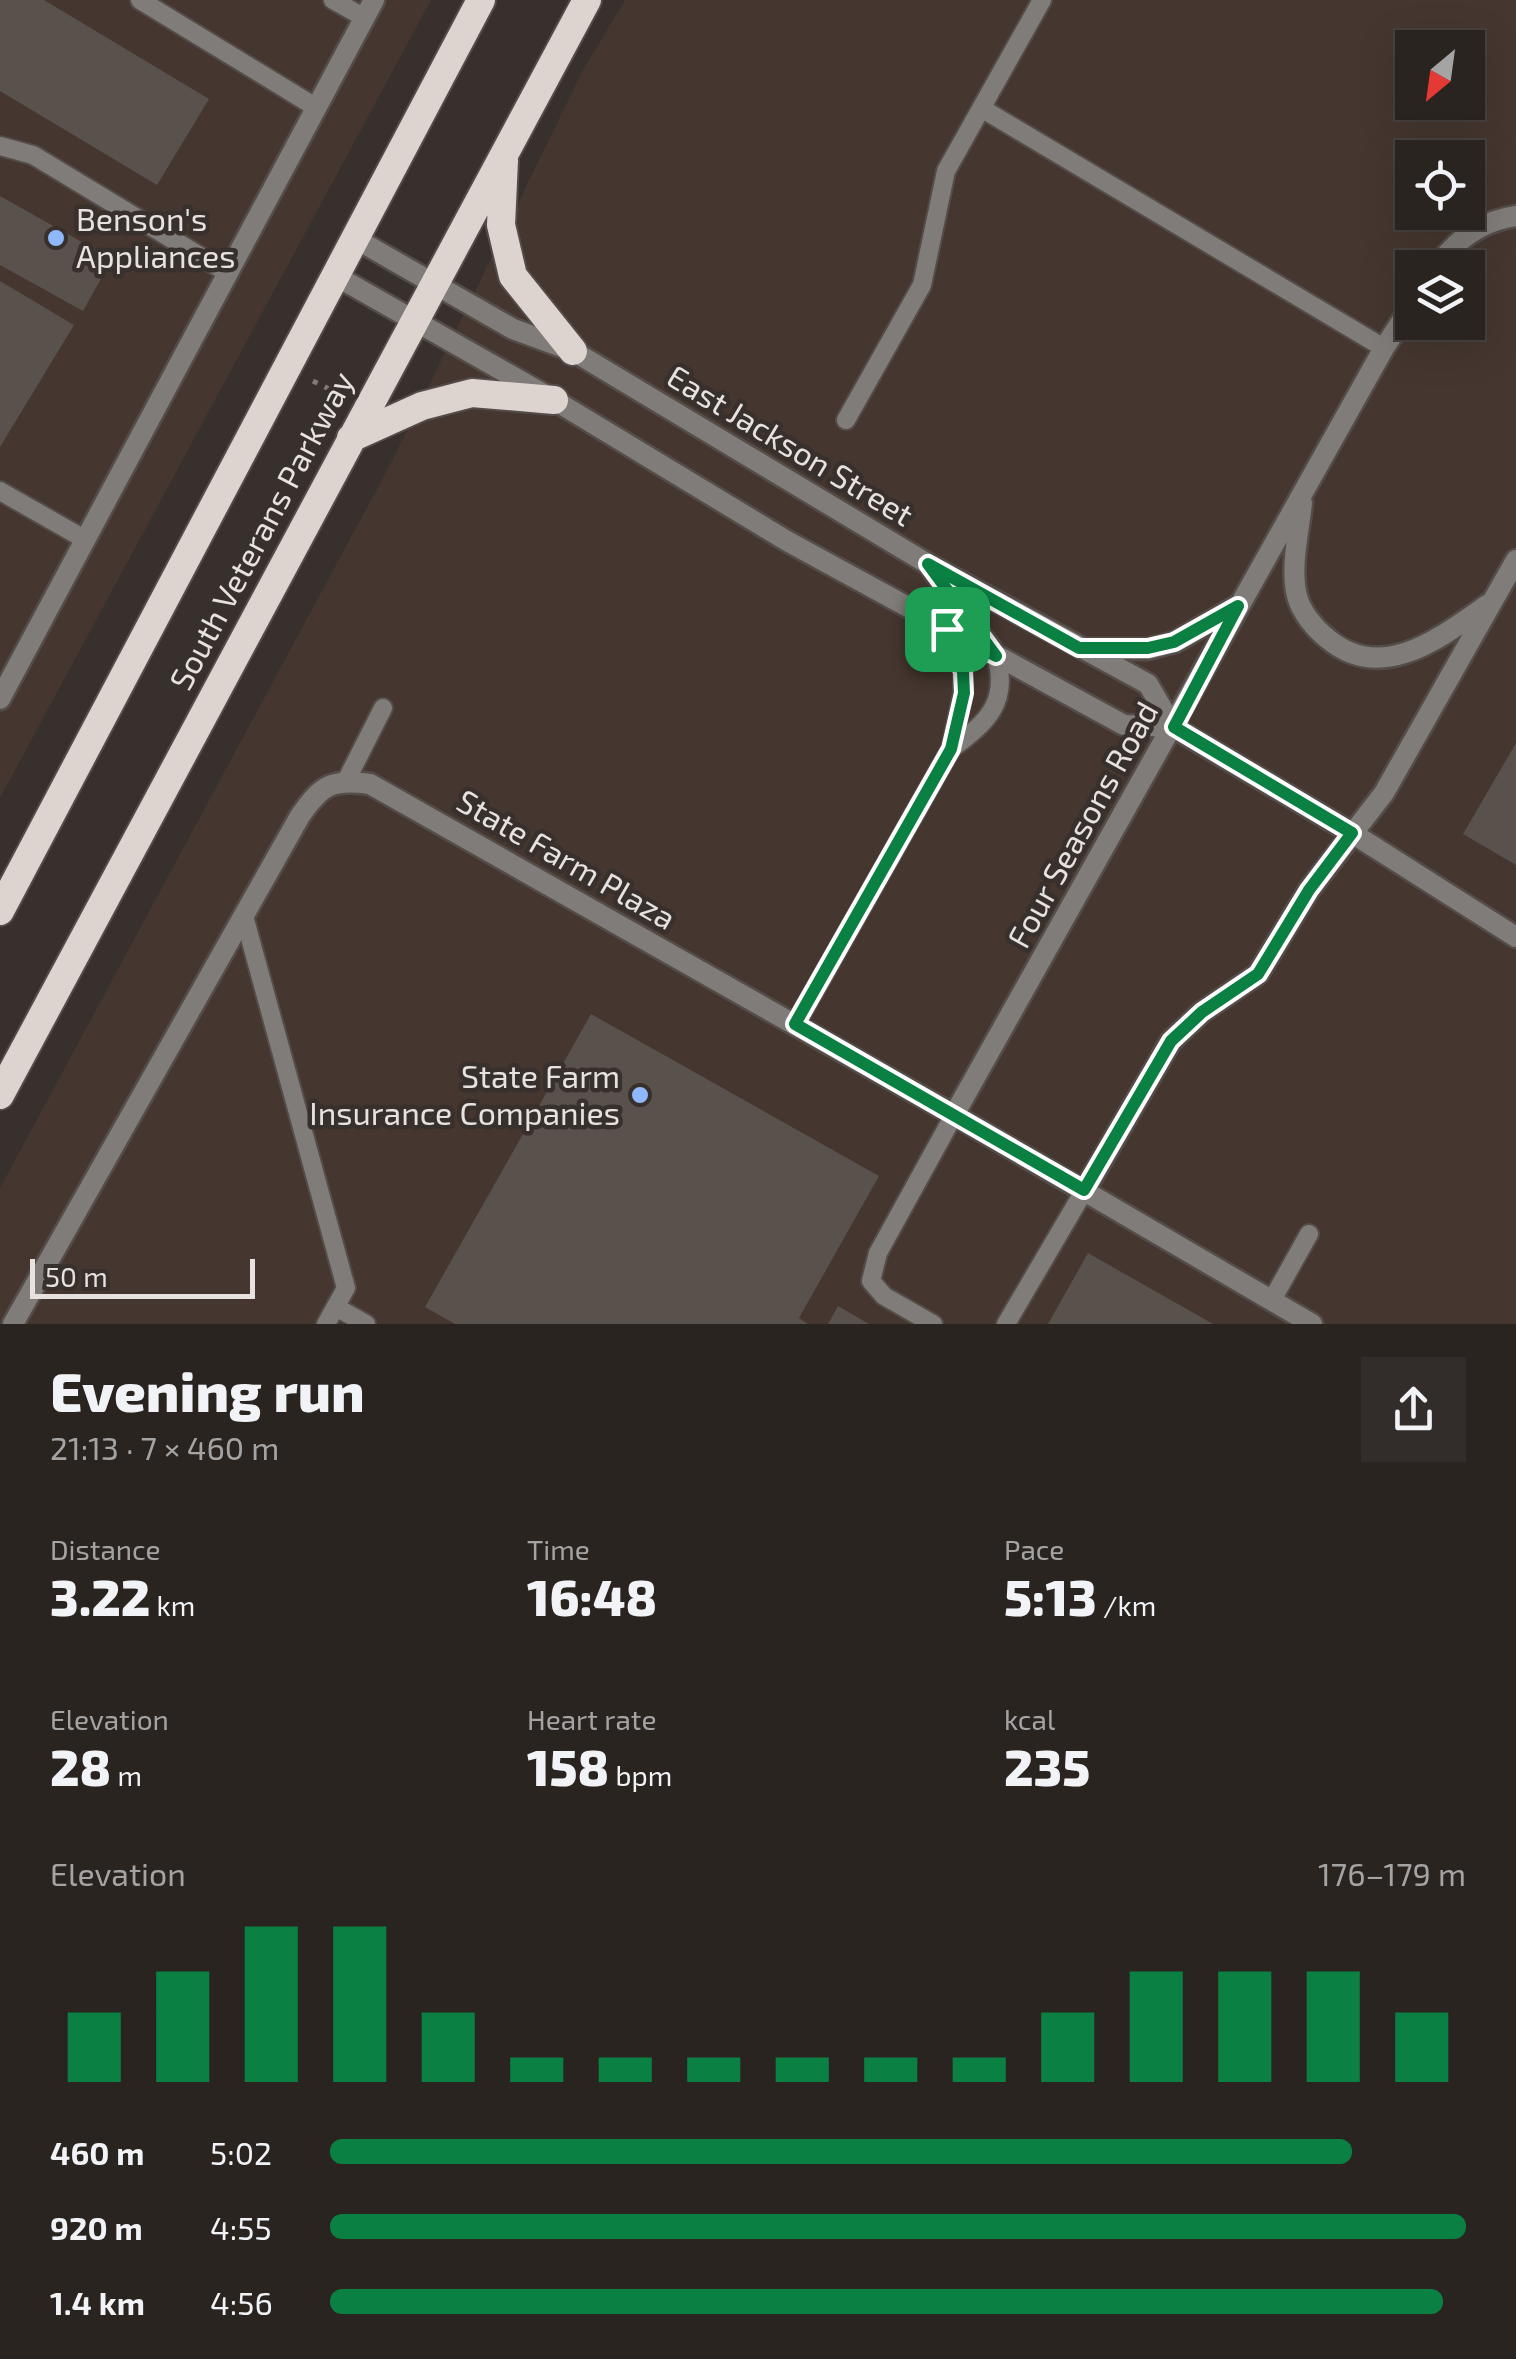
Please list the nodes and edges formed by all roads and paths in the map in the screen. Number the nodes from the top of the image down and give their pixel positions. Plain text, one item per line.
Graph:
1 (140, 0) edge
2 (333, 0) edge
3 (482, 0) edge
4 (587, 0) edge
5 (1042, 0) edge
6 (370, 9) edge
7 (317, 108) junction
8 (981, 108) junction
9 (0, 146) edge
10 (505, 152) junction
11 (1516, 216) edge
12 (356, 239) junction
13 (1452, 250) edge
14 (228, 274) junction
15 (336, 276) junction
16 (434, 284) junction
17 (416, 319) junction
18 (1395, 331) edge
19 (1384, 348) junction
20 (574, 351) junction
21 (310, 380) dead end
22 (333, 391) dead end
23 (554, 400) junction
24 (846, 420) dead end
25 (351, 438) junction
26 (0, 491) edge
27 (1303, 491) junction
28 (86, 540) junction
29 (1516, 560) edge
30 (928, 564) junction
31 (1494, 600) junction
32 (1238, 606) junction
33 (947, 629) junction
34 (1079, 648) junction
35 (996, 656) junction
36 (3, 687) edge
37 (383, 708) dead end
38 (1174, 727) junction
39 (951, 749) junction
40 (346, 781) junction
41 (1352, 833) junction
42 (0, 911) edge
43 (244, 916) junction
44 (1516, 937) edge
45 (795, 1024) junction
46 (0, 1095) edge
47 (954, 1115) junction
48 (1084, 1190) junction
49 (1309, 1234) dead end
50 (1272, 1300) junction
51 (336, 1307) junction
52 (13, 1324) edge
53 (326, 1324) edge
54 (366, 1324) edge
55 (933, 1324) edge
56 (1006, 1324) edge
57 (1312, 1324) edge

1 - 7 lane
2 - 6 lane
3 - 12 highway, South Veterans Parkway
4 - 10 highway, South Veterans Parkway
5 - 8 lane
6 - 7 street
7 - 14 street
8 - 19 lane
8 - 24 lane
9 - 14 lane
10 - 16 highway, South Veterans Parkway
10 - 20 highway
11 - 13 street
12 - 15 highway, South Veterans Parkway
12 - 16 street, East Jackson Street
14 - 28 street
15 - 17 street, East Jackson Street
15 - 42 highway, South Veterans Parkway
16 - 17 highway, South Veterans Parkway
16 - 20 street, East Jackson Street
17 - 23 street, East Jackson Street
17 - 25 highway, South Veterans Parkway
18 - 19 street, Four Seasons Road
19 - 27 street, Four Seasons Road
20 - 30 street, East Jackson Street
21 - 22 path
23 - 25 highway
23 - 33 street, East Jackson Street
25 - 46 highway, South Veterans Parkway
26 - 28 lane
27 - 31 street
27 - 32 street, Four Seasons Road
28 - 36 street
29 - 31 street
30 - 34 street, East Jackson Street
30 - 35 street
31 - 41 street
32 - 34 street
32 - 38 street, Four Seasons Road
33 - 35 street, East Jackson Street
33 - 39 lane
34 - 38 street, East Jackson Street
35 - 38 street, East Jackson Street
35 - 39 lane
37 - 40 lane
38 - 41 street, East Jackson Street
38 - 47 street, Four Seasons Road
39 - 45 lane
40 - 43 street
40 - 45 street, State Farm Plaza
41 - 44 street, East Jackson Street
41 - 48 street
43 - 51 lane
43 - 52 street
45 - 47 street, State Farm Plaza
47 - 48 street, State Farm Plaza
47 - 55 lane
48 - 50 street, State Farm Plaza
48 - 56 lane
49 - 50 lane
50 - 57 street, State Farm Plaza
51 - 53 lane
51 - 54 lane

